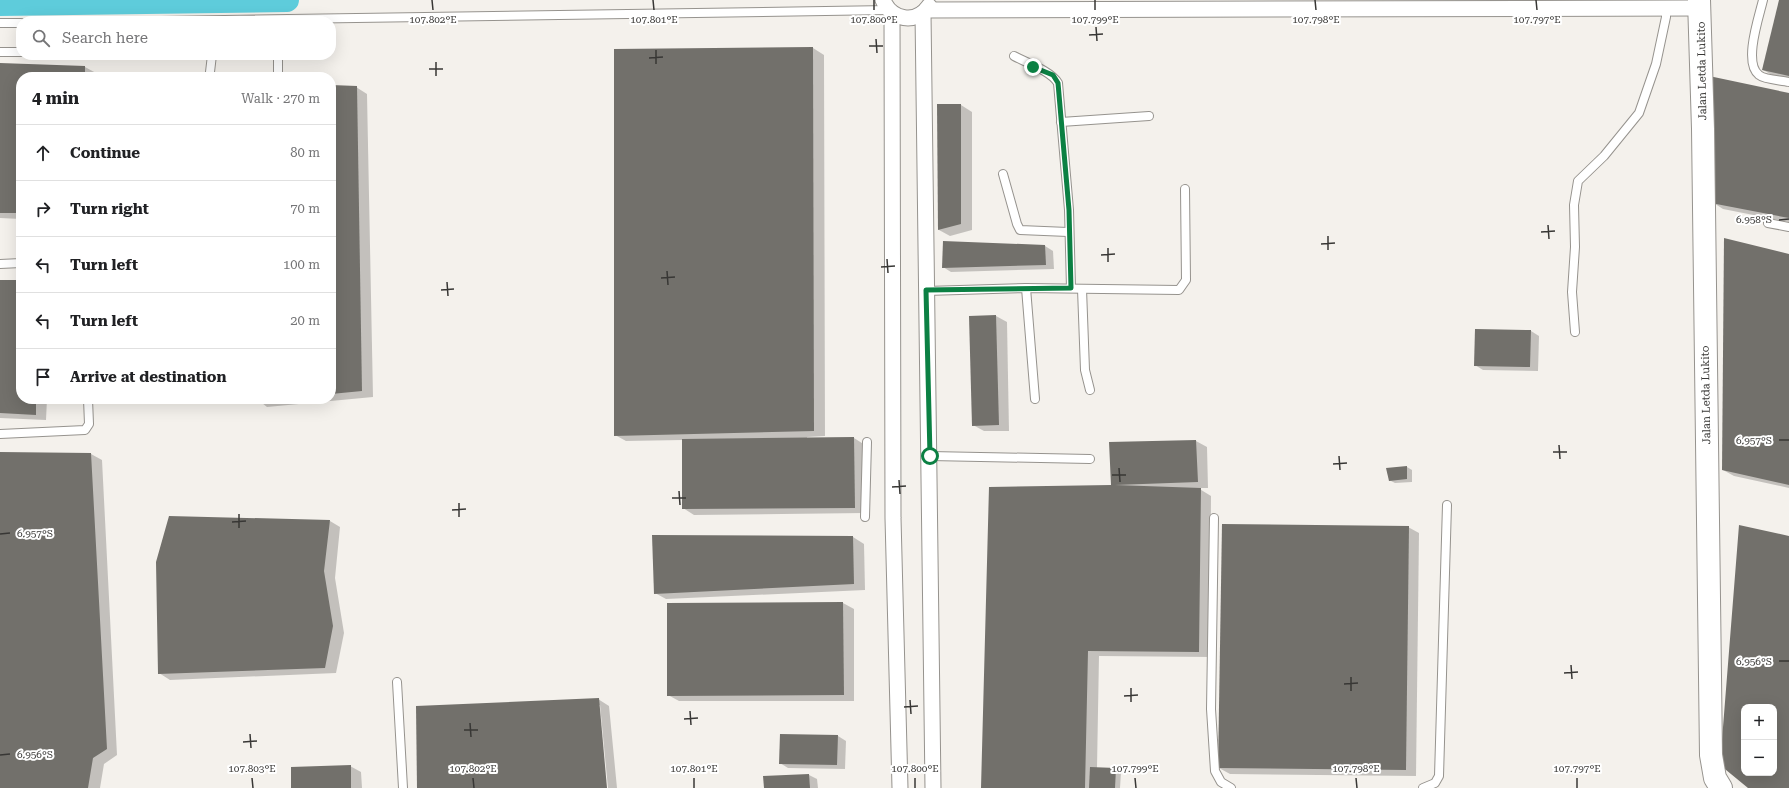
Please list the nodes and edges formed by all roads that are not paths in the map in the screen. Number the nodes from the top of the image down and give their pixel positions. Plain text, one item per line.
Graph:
1 (1763, 0) edge
2 (1700, 4) edge
3 (888, 8) edge
4 (927, 8) edge
5 (1666, 8) junction
6 (336, 19) edge
7 (0, 23) edge
8 (16, 23) edge
9 (0, 52) edge
10 (16, 52) edge
11 (1014, 56) dead end
12 (211, 60) edge
13 (278, 60) edge
14 (210, 72) dead end
15 (278, 72) edge
16 (1789, 82) edge
17 (1149, 116) dead end
18 (1061, 122) junction
19 (1003, 174) dead end
20 (1185, 190) dead end
21 (1768, 223) dead end
22 (1789, 227) edge
23 (1068, 232) junction
24 (16, 263) edge
25 (0, 264) edge
26 (1026, 288) junction
27 (1071, 288) junction
28 (1082, 289) junction
29 (926, 290) junction
30 (1575, 332) dead end
31 (1090, 390) dead end
32 (1035, 399) dead end
33 (88, 404) edge
34 (0, 434) edge
35 (867, 442) dead end
36 (930, 456) junction
37 (1090, 459) dead end
38 (1447, 505) dead end
39 (865, 517) dead end
40 (1214, 518) dead end
41 (397, 682) dead end
42 (403, 788) edge
43 (900, 788) edge
44 (933, 788) edge
45 (1231, 788) edge
46 (1235, 788) edge
47 (1423, 788) edge
48 (1721, 788) edge

1 - 16 lane
2 - 5 street
2 - 48 street, Jalan Letda Lukito
3 - 4 street
3 - 6 lane
3 - 43 street
4 - 5 street
4 - 29 street
5 - 30 lane
7 - 8 lane
9 - 10 lane
11 - 18 lane
12 - 14 lane
13 - 15 lane
17 - 18 lane
18 - 23 lane
19 - 23 lane
20 - 28 lane
21 - 22 lane
23 - 27 lane
24 - 25 lane
26 - 27 lane
26 - 29 lane
26 - 32 lane
27 - 28 lane
28 - 31 lane
29 - 36 street
33 - 34 lane
35 - 39 lane
36 - 37 lane
36 - 44 street
38 - 47 lane
40 - 45 lane
41 - 42 lane
45 - 46 lane

